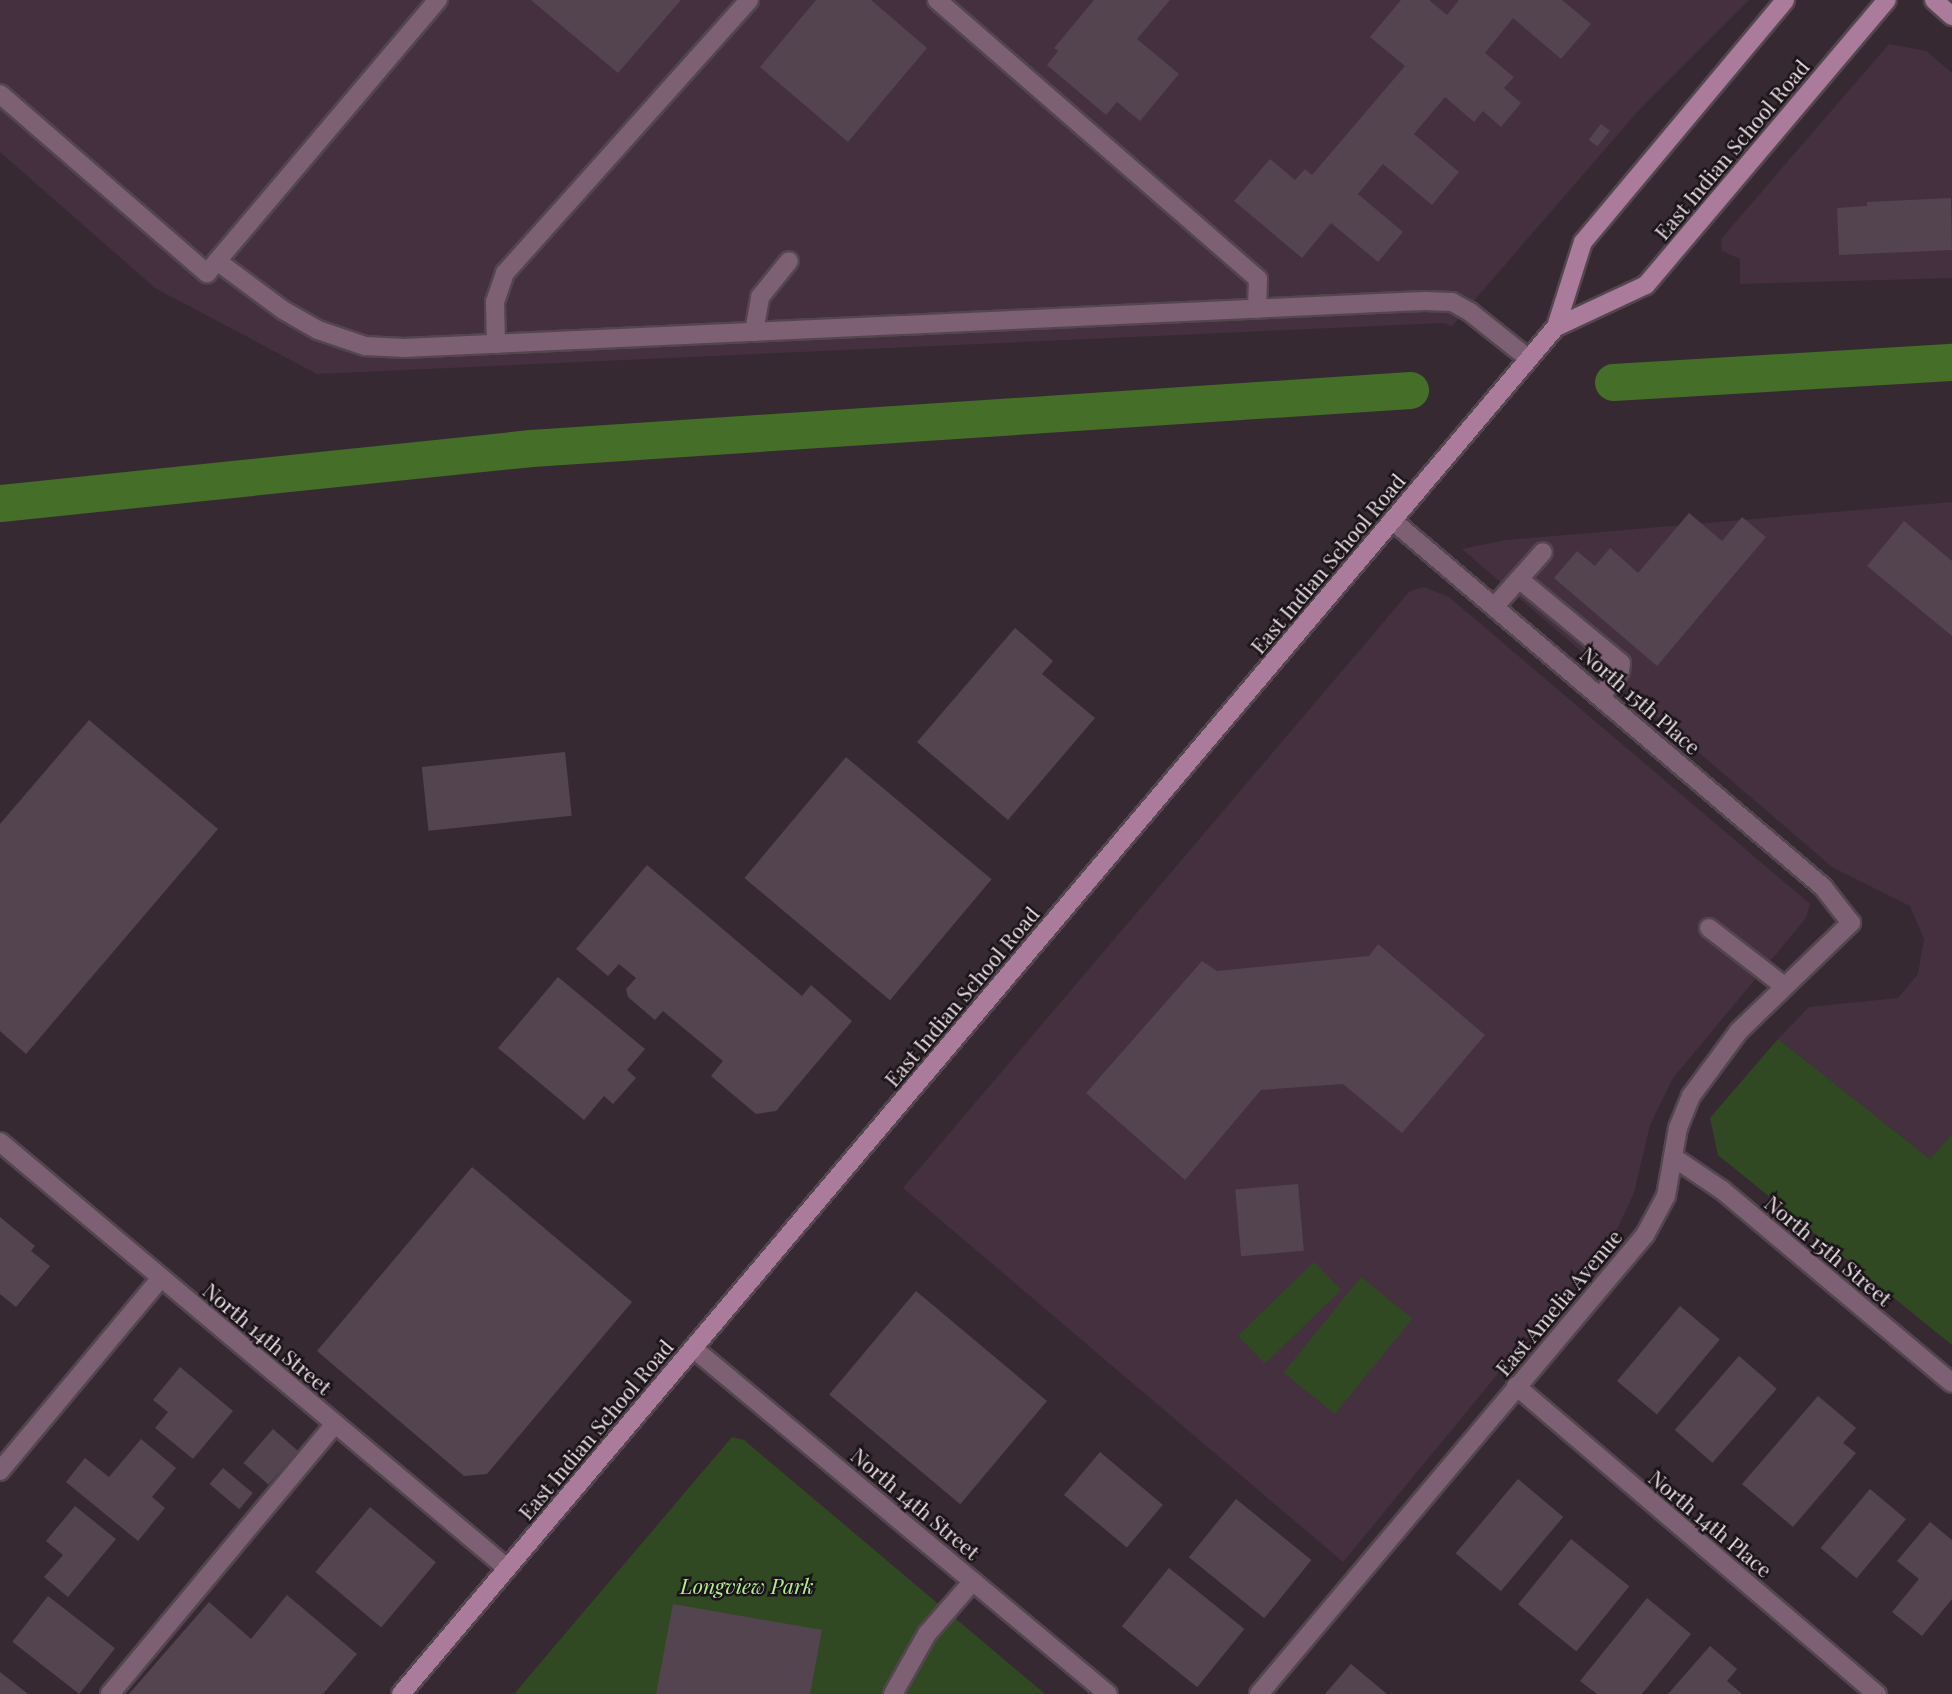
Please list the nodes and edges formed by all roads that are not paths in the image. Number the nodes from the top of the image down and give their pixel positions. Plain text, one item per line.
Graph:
1 (438, 0) edge
2 (749, 0) edge
3 (937, 0) edge
4 (1785, 0) edge
5 (1887, 0) edge
6 (1934, 0) edge
7 (1952, 16) edge
8 (0, 94) edge
9 (217, 261) junction
10 (789, 261) dead end
11 (1257, 309) junction
12 (1556, 327) junction
13 (754, 332) junction
14 (496, 344) junction
15 (1529, 359) junction
16 (1392, 520) junction
17 (1543, 552) dead end
18 (1519, 579) junction
19 (1495, 606) junction
20 (1601, 696) junction
21 (1851, 923) joint
22 (1709, 928) dead end
23 (1784, 986) junction
24 (0, 1142) edge
25 (1673, 1157) junction
26 (161, 1278) junction
27 (693, 1348) junction
28 (1952, 1383) edge
29 (1516, 1386) junction
30 (335, 1424) junction
31 (0, 1471) edge
32 (507, 1568) junction
33 (973, 1581) junction
34 (110, 1694) edge
35 (401, 1694) edge
36 (893, 1694) edge
37 (1108, 1694) edge
38 (1259, 1694) edge
39 (1877, 1694) edge

1 - 9 street
2 - 14 street
3 - 11 street
4 - 12 main road, East Indian School Road
5 - 12 main road, East Indian School Road
6 - 7 main road
8 - 9 street
9 - 14 street
10 - 13 street
11 - 13 street
11 - 15 street
12 - 15 main road, East Indian School Road
13 - 14 street
15 - 16 main road, East Indian School Road
16 - 19 street, North 15th Place
16 - 27 main road, East Indian School Road
17 - 18 street
18 - 19 street
18 - 20 street
19 - 20 street, North 15th Place
20 - 21 street, North 15th Place
21 - 23 street, East Amelia Avenue
22 - 23 street
23 - 25 street, East Amelia Avenue
24 - 26 street, North 14th Street
25 - 28 street, North 15th Street
25 - 29 street, East Amelia Avenue
26 - 30 street, North 14th Street
26 - 31 street
27 - 32 main road, East Indian School Road
27 - 33 street, North 14th Street
29 - 38 street, East Amelia Avenue
29 - 39 street, North 14th Place
30 - 32 street, North 14th Street
30 - 34 street
32 - 35 main road, East Indian School Road
33 - 36 street
33 - 37 street, North 14th Street

